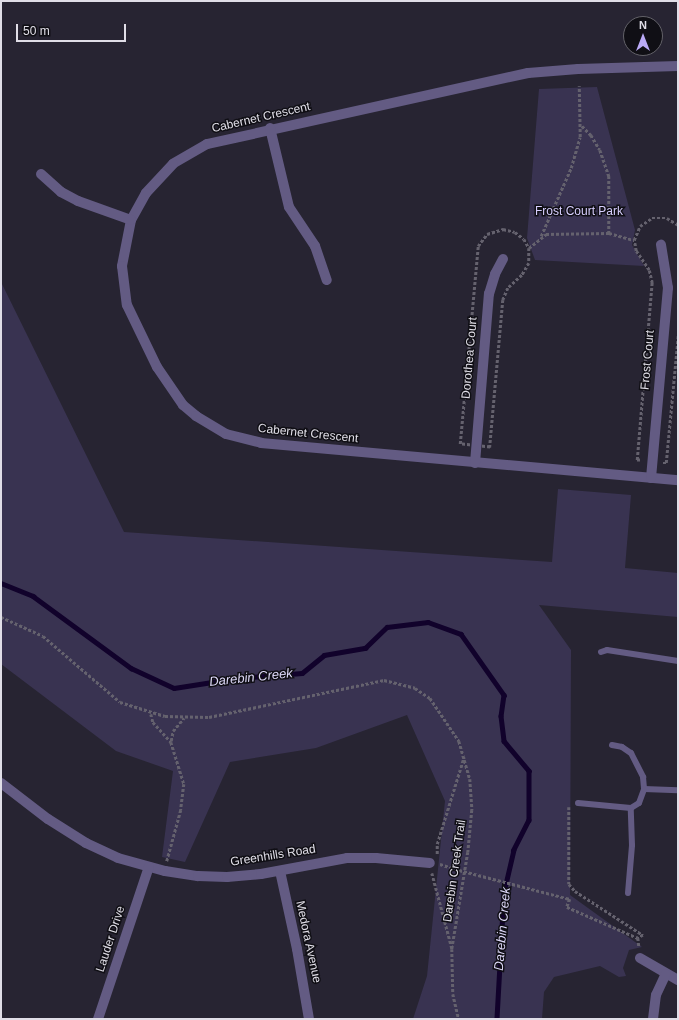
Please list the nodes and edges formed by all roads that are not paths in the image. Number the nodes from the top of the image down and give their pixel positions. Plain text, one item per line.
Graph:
1 (678, 66) edge
2 (270, 128) junction
3 (41, 174) dead end
4 (131, 220) junction
5 (661, 245) dead end
6 (503, 259) dead end
7 (327, 280) dead end
8 (474, 463) junction
9 (651, 478) junction
10 (678, 480) edge
11 (601, 652) dead end
12 (678, 660) edge
13 (612, 745) dead end
14 (1, 783) edge
15 (644, 789) junction
16 (678, 790) edge
17 (578, 803) road end
18 (631, 808) junction
19 (430, 863) road end
20 (149, 867) junction
21 (280, 871) junction
22 (628, 893) dead end
23 (640, 958) road end
24 (666, 974) junction
25 (677, 978) edge
26 (98, 1019) edge
27 (309, 1019) edge
28 (653, 1019) edge

1 - 2 street, Cabernet Crescent
2 - 4 street, Cabernet Crescent
2 - 7 street
3 - 4 street
4 - 8 street, Cabernet Crescent
5 - 9 street, Frost Court
6 - 8 street, Dorothea Court
8 - 9 street, Cabernet Crescent
9 - 10 street, Cabernet Crescent
11 - 12 lane
13 - 15 lane
14 - 20 street, Greenhills Road
15 - 16 lane
15 - 18 lane
17 - 18 lane
18 - 22 lane
19 - 21 street, Greenhills Road
20 - 21 street, Greenhills Road
20 - 26 street, Lauder Drive
21 - 27 street, Medora Avenue
23 - 24 street
24 - 25 street
24 - 28 street

